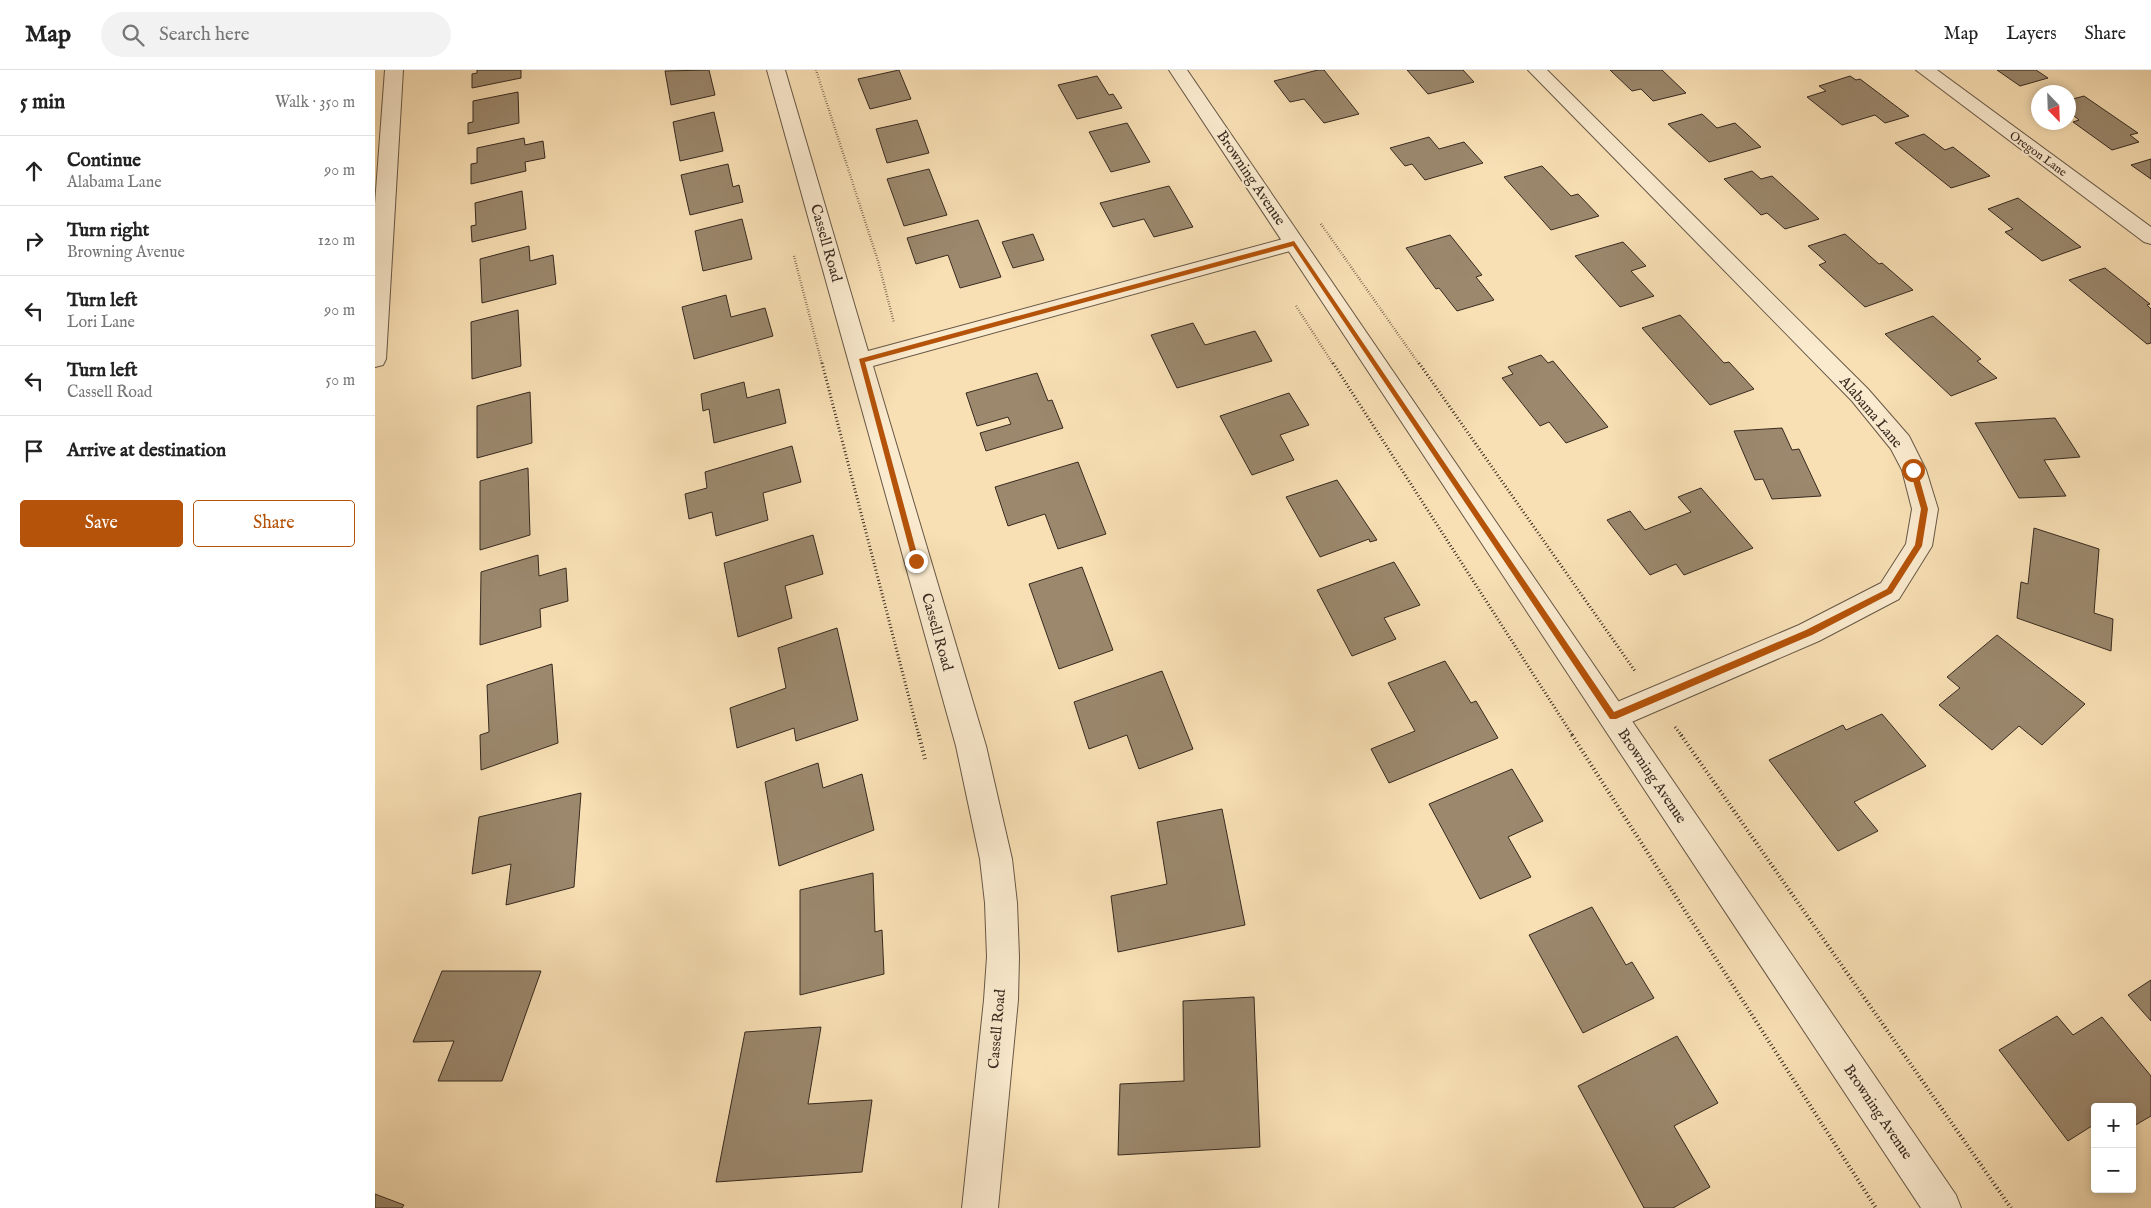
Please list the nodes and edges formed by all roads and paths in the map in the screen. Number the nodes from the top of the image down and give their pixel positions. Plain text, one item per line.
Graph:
1 (394, 70) edge
2 (777, 70) edge
3 (816, 70) edge
4 (1178, 70) edge
5 (1537, 70) edge
6 (1925, 70) edge
7 (1317, 218) dead end
8 (2151, 237) edge
9 (1294, 243) junction
10 (793, 250) dead end
11 (1293, 301) dead end
12 (901, 350) junction
13 (375, 360) edge
14 (861, 361) junction
15 (1655, 698) junction
16 (1613, 717) junction
17 (925, 759) dead end
18 (979, 1208) edge
19 (1876, 1208) edge
20 (1943, 1208) edge
21 (2011, 1208) edge

1 - 13 street
2 - 14 street, Cassell Road
3 - 12 path
4 - 9 street, Browning Avenue
5 - 15 street, Alabama Lane
6 - 8 street, Oregon Lane
7 - 15 path
9 - 12 street
9 - 16 street, Browning Avenue
10 - 17 path
11 - 19 path
12 - 14 street
14 - 18 street, Cassell Road
15 - 16 street, Alabama Lane
15 - 21 path
16 - 20 street, Browning Avenue

